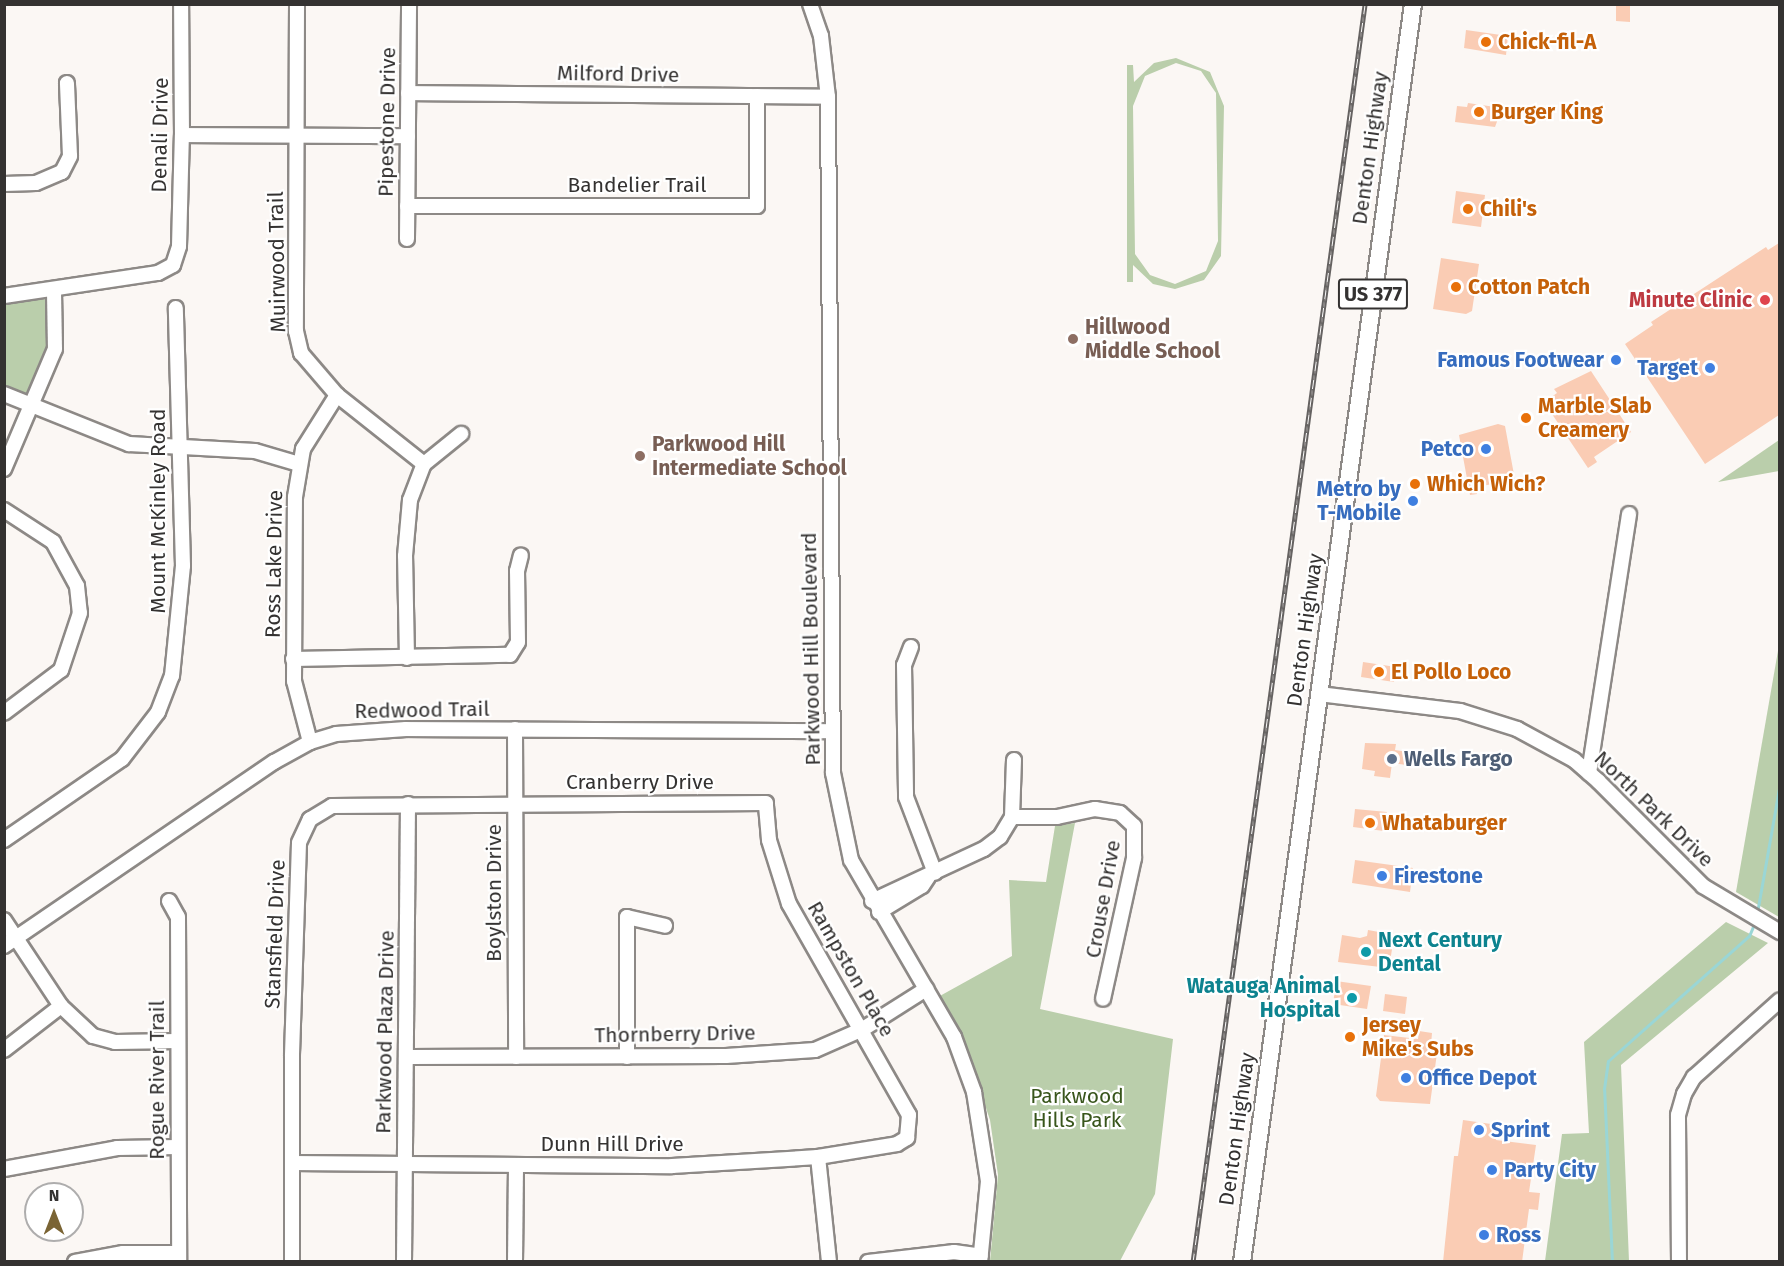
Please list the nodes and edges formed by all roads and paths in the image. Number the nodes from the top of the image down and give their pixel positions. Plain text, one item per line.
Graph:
1 (181, 4) edge
2 (297, 4) edge
3 (409, 4) edge
4 (810, 4) edge
5 (1413, 4) edge
6 (67, 83) dead end
7 (408, 93) junction
8 (757, 96) junction
9 (828, 97) junction
10 (182, 135) junction
11 (297, 136) junction
12 (408, 136) junction
13 (4, 184) edge
14 (407, 206) junction
15 (406, 239) dead end
16 (54, 291) junction
17 (4, 296) edge
18 (176, 308) dead end
19 (4, 394) edge
20 (338, 395) junction
21 (33, 404) junction
22 (461, 434) dead end
23 (181, 449) junction
24 (299, 464) junction
25 (424, 464) junction
26 (4, 469) edge
27 (4, 510) edge
28 (1629, 514) dead end
29 (521, 555) dead end
30 (911, 647) dead end
31 (407, 657) junction
32 (293, 659) junction
33 (1319, 694) junction
34 (4, 713) edge
35 (515, 729) junction
36 (832, 731) junction
37 (310, 742) junction
38 (1014, 760) dead end
39 (1589, 773) junction
40 (766, 803) joint
41 (408, 804) junction
42 (515, 804) junction
43 (1012, 817) junction
44 (4, 840) edge
45 (931, 875) junction
46 (169, 901) dead end
47 (875, 907) junction
48 (4, 920) edge
49 (665, 927) dead end
50 (1779, 932) edge
51 (18, 938) junction
52 (4, 946) edge
53 (926, 989) junction
54 (1103, 999) dead end
55 (61, 1006) junction
56 (1776, 1009) edge
57 (862, 1029) junction
58 (178, 1041) junction
59 (4, 1050) edge
60 (408, 1057) junction
61 (516, 1057) junction
62 (627, 1057) junction
63 (909, 1115) joint
64 (178, 1148) junction
65 (818, 1157) junction
66 (292, 1162) junction
67 (404, 1162) junction
68 (516, 1164) junction
69 (4, 1169) edge
70 (179, 1257) edge
71 (980, 1259) edge
72 (75, 1262) edge
73 (292, 1262) edge
74 (404, 1262) edge
75 (515, 1262) edge
76 (829, 1262) edge
77 (868, 1262) edge
78 (1242, 1262) edge
79 (1679, 1262) edge

1 - 10 street, Denali Drive
2 - 11 street, Muirwood Trail
3 - 7 street, Pipestone Drive
4 - 9 street, Parkwood Hill Boulevard
5 - 33 main road, Denton Highway / US 377
6 - 13 street
7 - 8 street, Milford Drive
7 - 12 street, Pipestone Drive
8 - 9 street, Milford Drive
8 - 14 street, Bandelier Trail
9 - 36 street, Parkwood Hill Boulevard
10 - 11 street
10 - 16 street, Denali Drive
11 - 12 street
11 - 20 street, Muirwood Trail
12 - 14 street, Pipestone Drive
14 - 15 street, Pipestone Drive
16 - 17 street
16 - 21 street
18 - 23 street, Mount McKinley Road
19 - 21 street
20 - 24 street, Ross Lake Drive
20 - 25 street, Muirwood Trail
21 - 23 street
21 - 26 street
22 - 25 street
23 - 24 street
23 - 44 street, Mount McKinley Road
24 - 32 street, Ross Lake Drive
25 - 31 street
27 - 34 street
28 - 39 street
29 - 31 street
30 - 45 street
31 - 32 street
32 - 37 street, Ross Lake Drive
33 - 39 street, North Park Drive
33 - 78 main road, Denton Highway / US 377
35 - 36 street, Redwood Trail
35 - 37 street, Redwood Trail
35 - 42 street, Boylston Drive
36 - 47 street, Parkwood Hill Boulevard
37 - 51 street, Redwood Trail
38 - 43 street
39 - 50 street, North Park Drive
40 - 42 street, Cranberry Drive
40 - 57 street, Rampston Place
41 - 42 street, Stansfield Drive
41 - 60 street, Parkwood Plaza Drive
41 - 66 street, Stansfield Drive
42 - 61 street, Boylston Drive
43 - 45 street
43 - 54 street, Crouse Drive
45 - 47 street
46 - 58 street, Rogue River Trail
47 - 53 street, Parkwood Hill Boulevard
48 - 51 street
49 - 62 street
51 - 52 street, Redwood Trail
51 - 55 street
53 - 57 street, Thornberry Drive
53 - 71 street, Parkwood Hill Boulevard
55 - 58 street
55 - 59 street
56 - 79 street
57 - 62 street, Thornberry Drive
57 - 63 street, Rampston Place
58 - 64 street, Rogue River Trail
60 - 61 street, Thornberry Drive
60 - 67 street, Parkwood Plaza Drive
61 - 62 street, Thornberry Drive
63 - 65 street, Dunn Hill Drive
64 - 69 street
64 - 70 street, Rogue River Trail
65 - 68 street, Dunn Hill Drive
65 - 76 street
66 - 67 street, Dunn Hill Drive
66 - 73 street, Stansfield Drive
67 - 68 street, Dunn Hill Drive
67 - 74 street, Parkwood Plaza Drive
68 - 75 street
70 - 72 street
71 - 77 street

